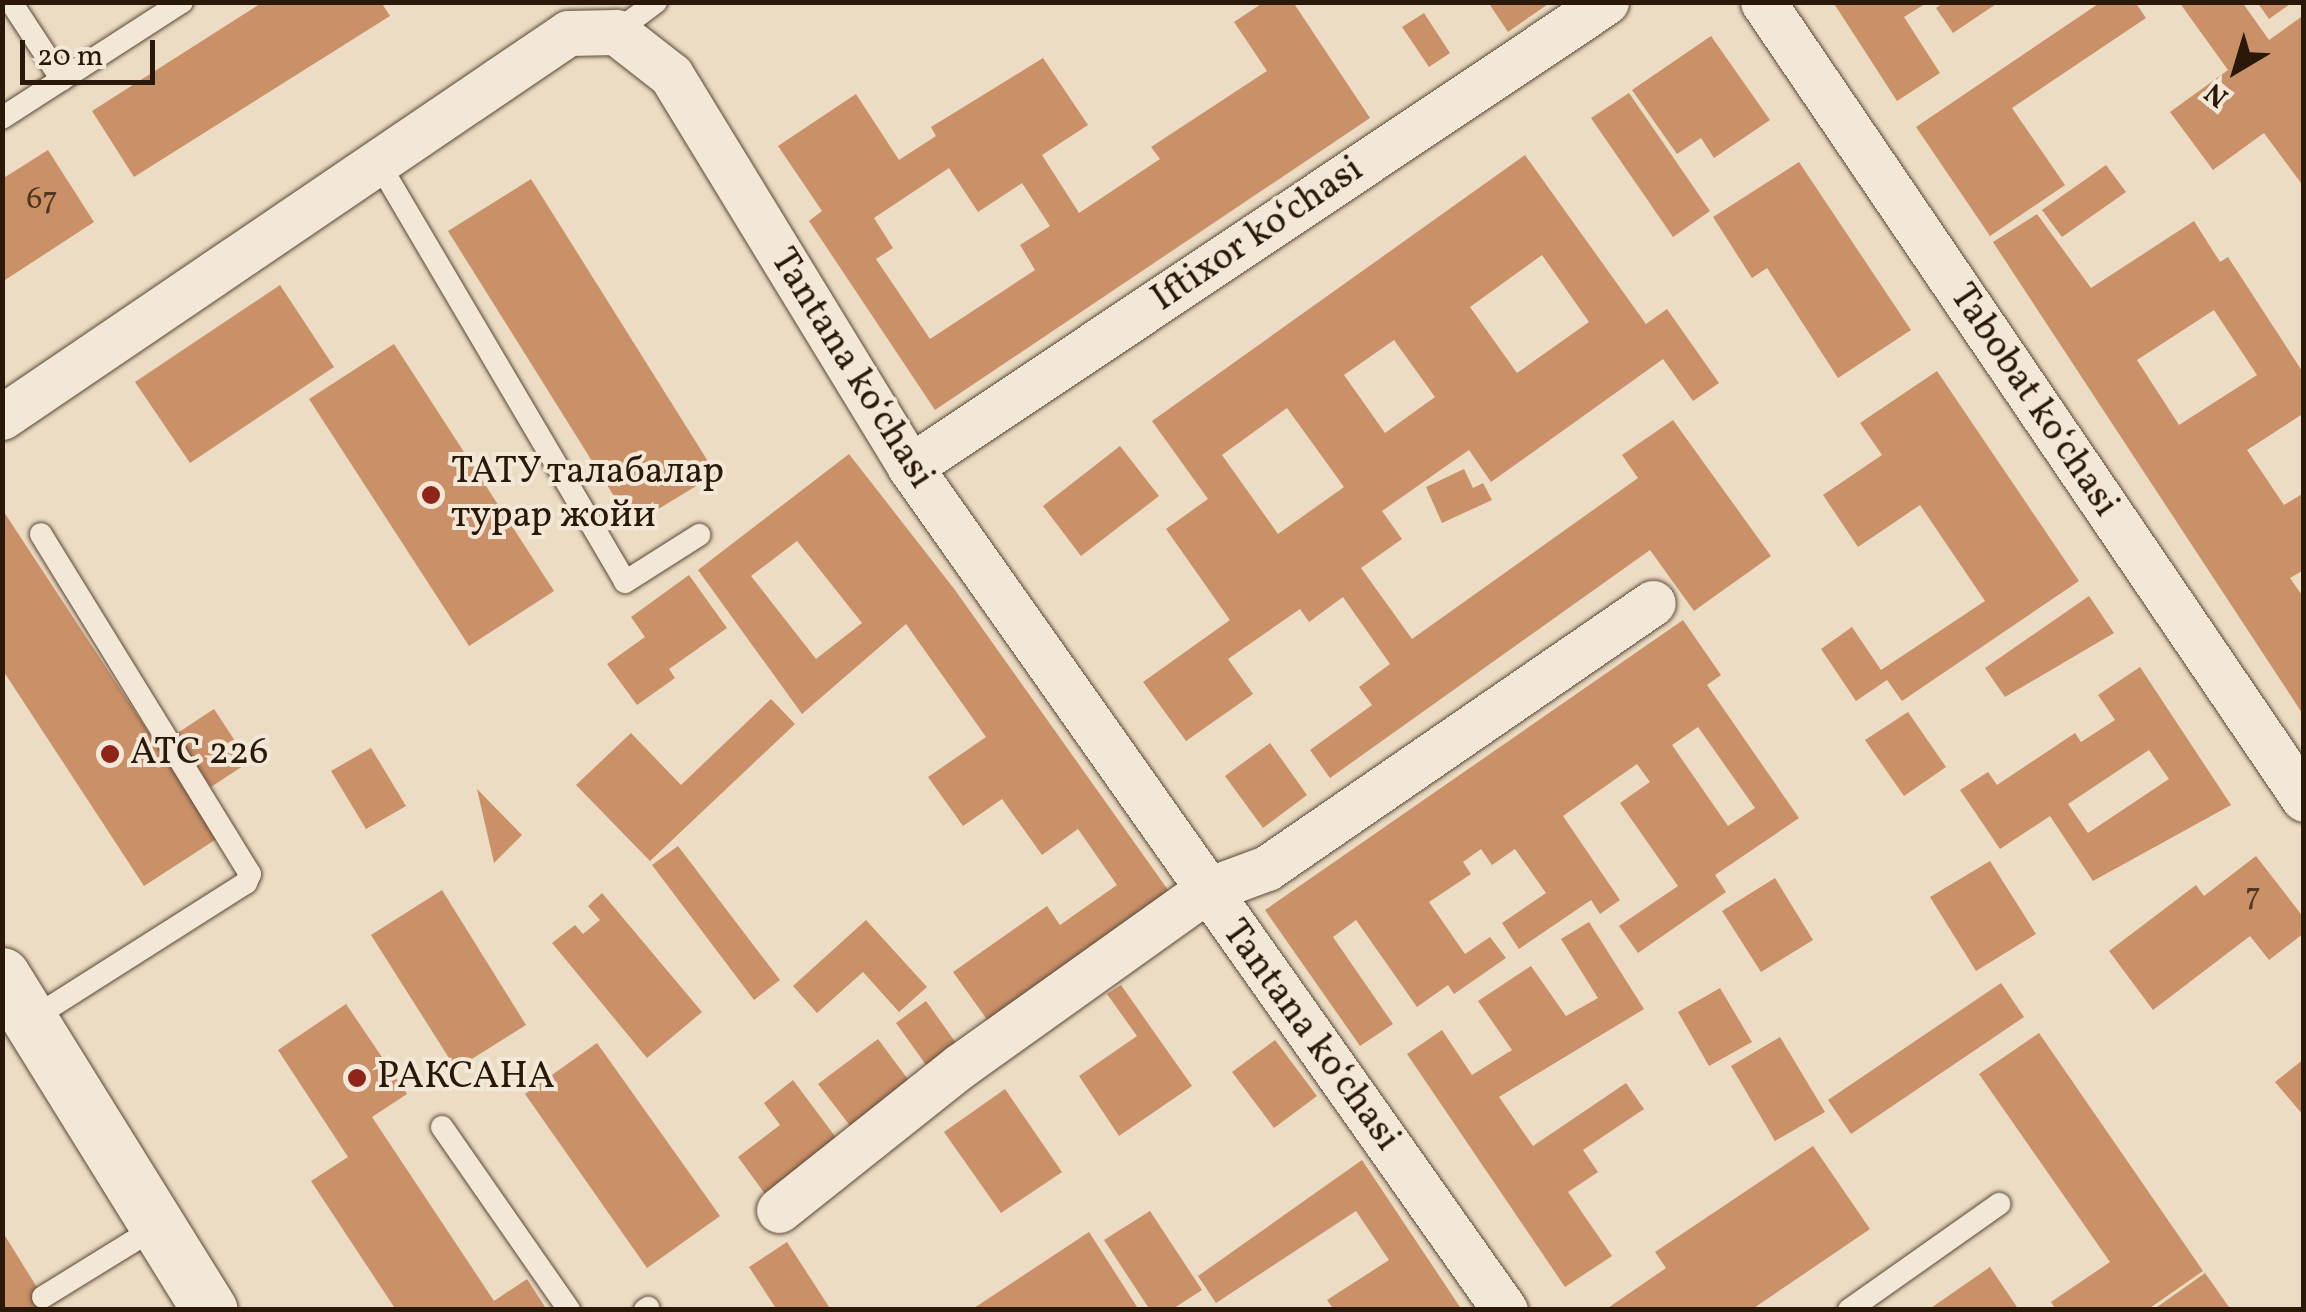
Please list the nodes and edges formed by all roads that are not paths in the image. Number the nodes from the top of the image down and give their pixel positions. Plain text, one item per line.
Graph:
1 (11, 2) edge
2 (182, 2) edge
3 (656, 2) edge
4 (1606, 2) edge
5 (1763, 2) edge
6 (616, 32) junction
7 (62, 80) junction
8 (2, 118) edge
9 (378, 162) junction
10 (2, 417) edge
11 (910, 467) junction
12 (41, 534) dead end
13 (699, 535) dead end
14 (1653, 603) dead end
15 (2304, 800) edge
16 (1206, 890) junction
17 (16, 998) edge
18 (442, 1127) dead end
19 (1999, 1204) dead end
20 (779, 1210) dead end
21 (158, 1226) junction
22 (44, 1297) dead end
23 (210, 1310) edge
24 (570, 1310) edge
25 (1505, 1310) edge
26 (1849, 1310) edge

1 - 7 lane
2 - 7 lane
3 - 6 lane
4 - 11 street, Iftixor koʻchasi
5 - 15 street, Tabobat koʻchasi
6 - 9 street
6 - 11 street, Tantana koʻchasi
7 - 8 lane
9 - 10 street
9 - 13 lane
11 - 16 street, Tantana koʻchasi
12 - 17 lane
14 - 16 street
16 - 20 street
16 - 25 street, Tantana koʻchasi
17 - 21 main road
18 - 24 lane
19 - 26 lane
21 - 22 lane
21 - 23 main road

